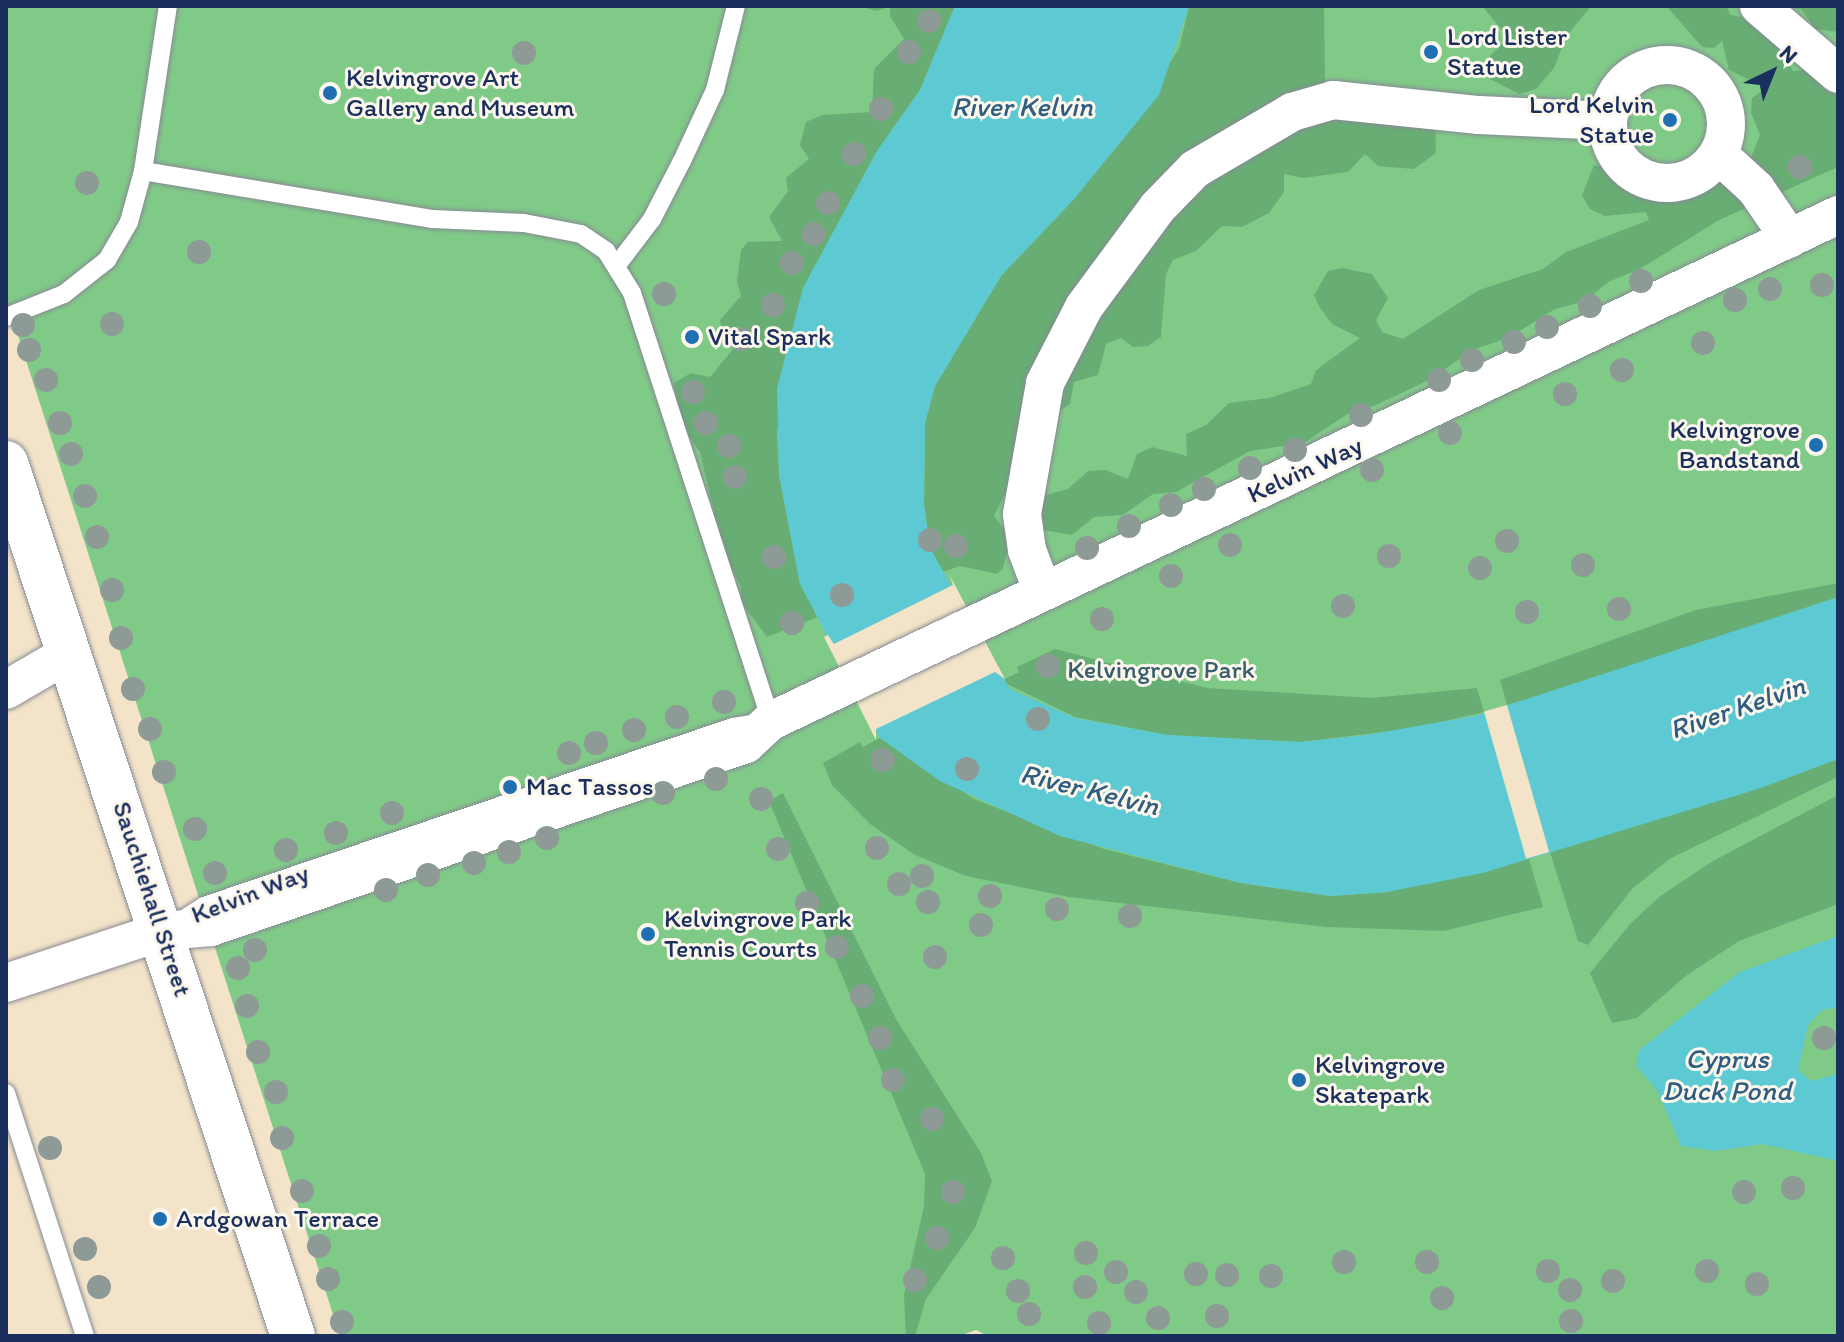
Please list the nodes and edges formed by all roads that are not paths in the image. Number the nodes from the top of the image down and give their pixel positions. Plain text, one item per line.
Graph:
1 (168, 6) edge
2 (736, 6) edge
3 (1759, 6) edge
4 (1838, 74) edge
5 (1608, 121) junction
6 (1719, 155) junction
7 (143, 171) junction
8 (1838, 215) edge
9 (1790, 239) junction
10 (617, 265) junction
11 (6, 317) edge
12 (6, 463) edge
13 (1042, 590) junction
14 (71, 652) junction
15 (6, 690) edge
16 (771, 721) junction
17 (163, 931) junction
18 (6, 983) edge
19 (6, 1093) edge
20 (85, 1336) edge
21 (293, 1336) edge

1 - 7 lane
2 - 10 lane
3 - 4 street
5 - 6 street
5 - 6 street
5 - 13 street
6 - 9 street
7 - 10 lane
7 - 11 lane
8 - 9 street, Kelvin Way
9 - 13 street, Kelvin Way
10 - 16 lane
12 - 14 street, Sauchiehall Street
13 - 16 street, Kelvin Way
14 - 15 street
14 - 17 street, Sauchiehall Street
16 - 17 street, Kelvin Way
17 - 18 street, Kelvin Way
17 - 21 street, Sauchiehall Street
19 - 20 lane

